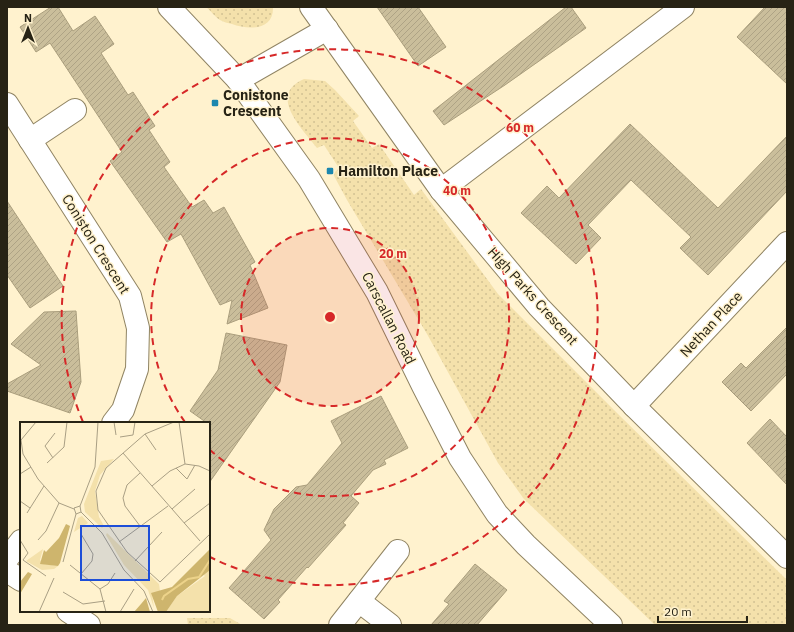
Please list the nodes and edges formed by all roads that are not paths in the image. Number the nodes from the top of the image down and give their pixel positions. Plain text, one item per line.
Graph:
1 (169, 7) edge
2 (311, 7) edge
3 (683, 7) edge
4 (327, 29) junction
5 (238, 80) junction
6 (7, 104) edge
7 (75, 110) dead end
8 (30, 140) junction
9 (441, 190) junction
10 (787, 243) edge
11 (634, 406) junction
12 (114, 422) edge
13 (20, 542) edge
14 (398, 551) dead end
15 (787, 557) edge
16 (7, 559) edge
17 (7, 571) edge
18 (20, 579) edge
19 (359, 600) junction
20 (70, 612) edge
21 (89, 625) edge
22 (340, 625) edge
23 (390, 625) edge
24 (611, 625) edge

1 - 5 street, Carscallan Road
2 - 4 street, High Parks Crescent
3 - 9 street
4 - 5 street
4 - 9 street, High Parks Crescent
5 - 24 street, Carscallan Road
6 - 8 street, Coniston Crescent
7 - 8 street
8 - 12 street, Coniston Crescent
9 - 11 street, High Parks Crescent
10 - 11 street, Nethan Place
11 - 15 street, High Parks Crescent
13 - 16 street
14 - 19 street
17 - 18 street
19 - 22 street
19 - 23 street
20 - 21 street

